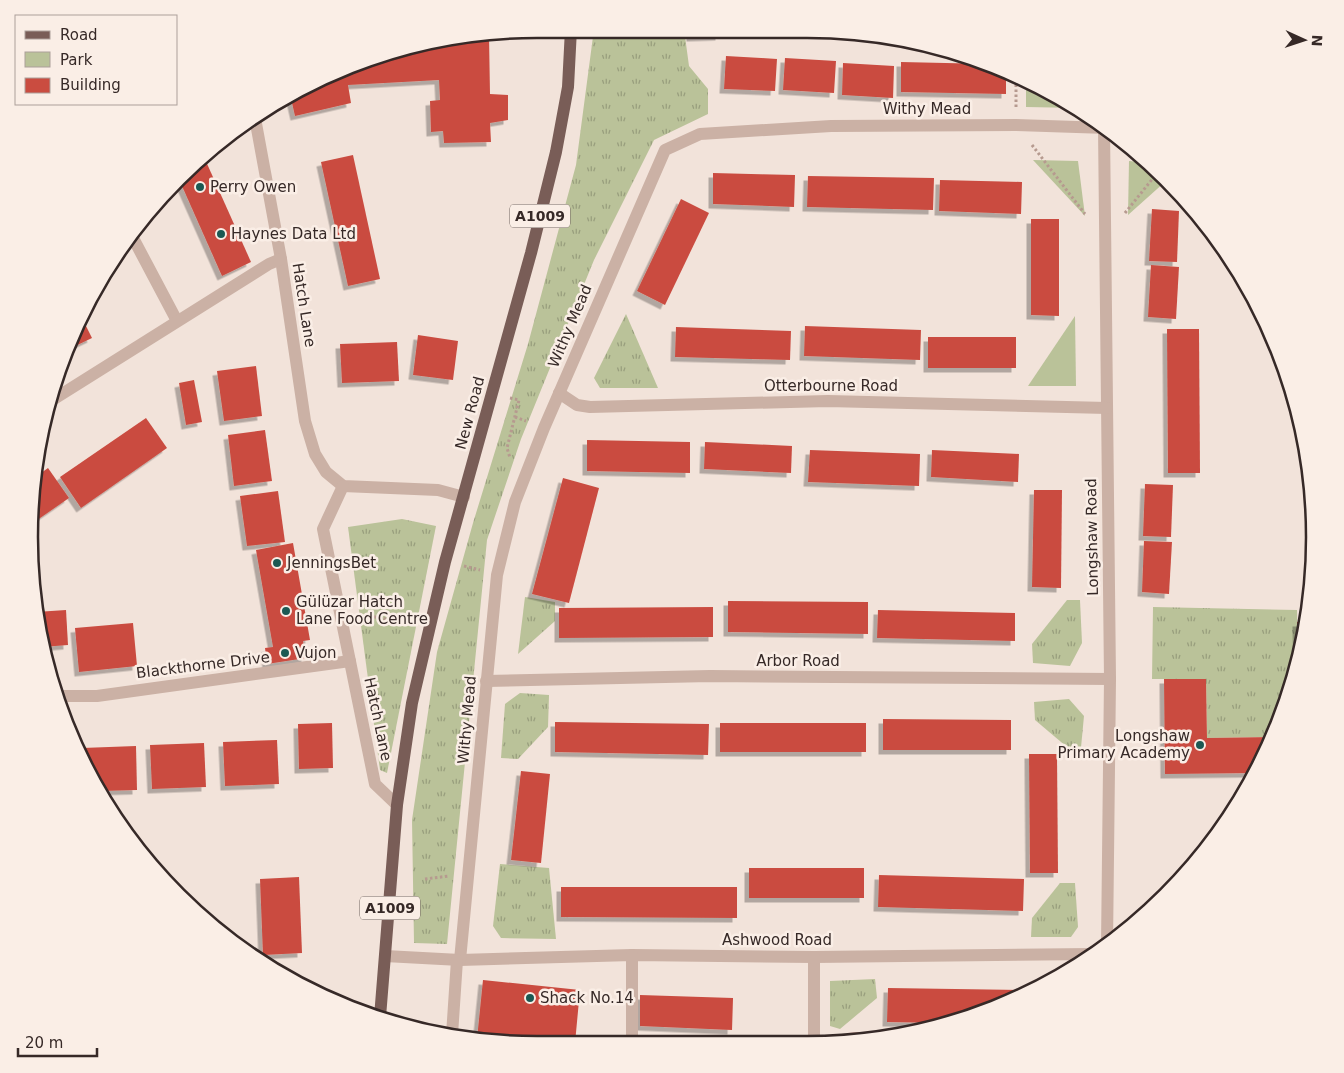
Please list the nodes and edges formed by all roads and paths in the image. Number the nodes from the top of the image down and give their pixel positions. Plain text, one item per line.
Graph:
1 (571, 38) edge
2 (1016, 83) edge
3 (1016, 108) dead end
4 (255, 125) edge
5 (1016, 125) junction
6 (1093, 128) edge
7 (1105, 137) edge
8 (1154, 178) edge
9 (1105, 240) junction
10 (135, 241) edge
11 (281, 259) junction
12 (177, 321) junction
13 (559, 393) junction
14 (58, 396) edge
15 (510, 398) dead end
16 (1107, 408) junction
17 (515, 417) junction
18 (530, 423) dead end
19 (513, 466) dead end
20 (343, 486) junction
21 (464, 496) junction
22 (461, 566) dead end
23 (482, 571) dead end
24 (351, 613) dead end
25 (430, 627) junction
26 (350, 661) junction
27 (1110, 679) junction
28 (486, 681) junction
29 (64, 696) edge
30 (398, 805) junction
31 (456, 876) dead end
32 (425, 879) dead end
33 (1106, 936) edge
34 (1080, 954) edge
35 (632, 955) junction
36 (385, 956) junction
37 (814, 957) junction
38 (458, 960) junction
39 (381, 1010) edge
40 (453, 1028) edge
41 (632, 1036) edge
42 (814, 1036) edge

1 - 21 main road, New Road / A1009
2 - 3 path
4 - 11 street, Hatch Lane
5 - 6 street, Withy Mead
5 - 9 path
5 - 13 street, Withy Mead
7 - 9 street, Longshaw Road
8 - 9 path
9 - 16 street, Longshaw Road
10 - 12 street
11 - 12 street
11 - 20 street, Hatch Lane
12 - 14 street
13 - 16 street, Otterbourne Road
13 - 28 street, Withy Mead
15 - 17 path
16 - 27 street, Longshaw Road
17 - 18 path
17 - 19 path
20 - 21 street
20 - 26 street, Hatch Lane
21 - 25 main road, New Road / A1009
22 - 23 path
24 - 25 path
25 - 30 main road, New Road / A1009
26 - 29 street, Blackthorne Drive
26 - 30 street, Hatch Lane
27 - 28 street, Arbor Road
27 - 33 street, Longshaw Road
28 - 38 street, Withy Mead
30 - 36 main road, A1009
31 - 32 path
34 - 37 street, Ashwood Road
35 - 37 street, Ashwood Road
35 - 38 street, Ashwood Road
35 - 41 street
36 - 38 street
36 - 39 main road, A1009
37 - 42 street
38 - 40 street

